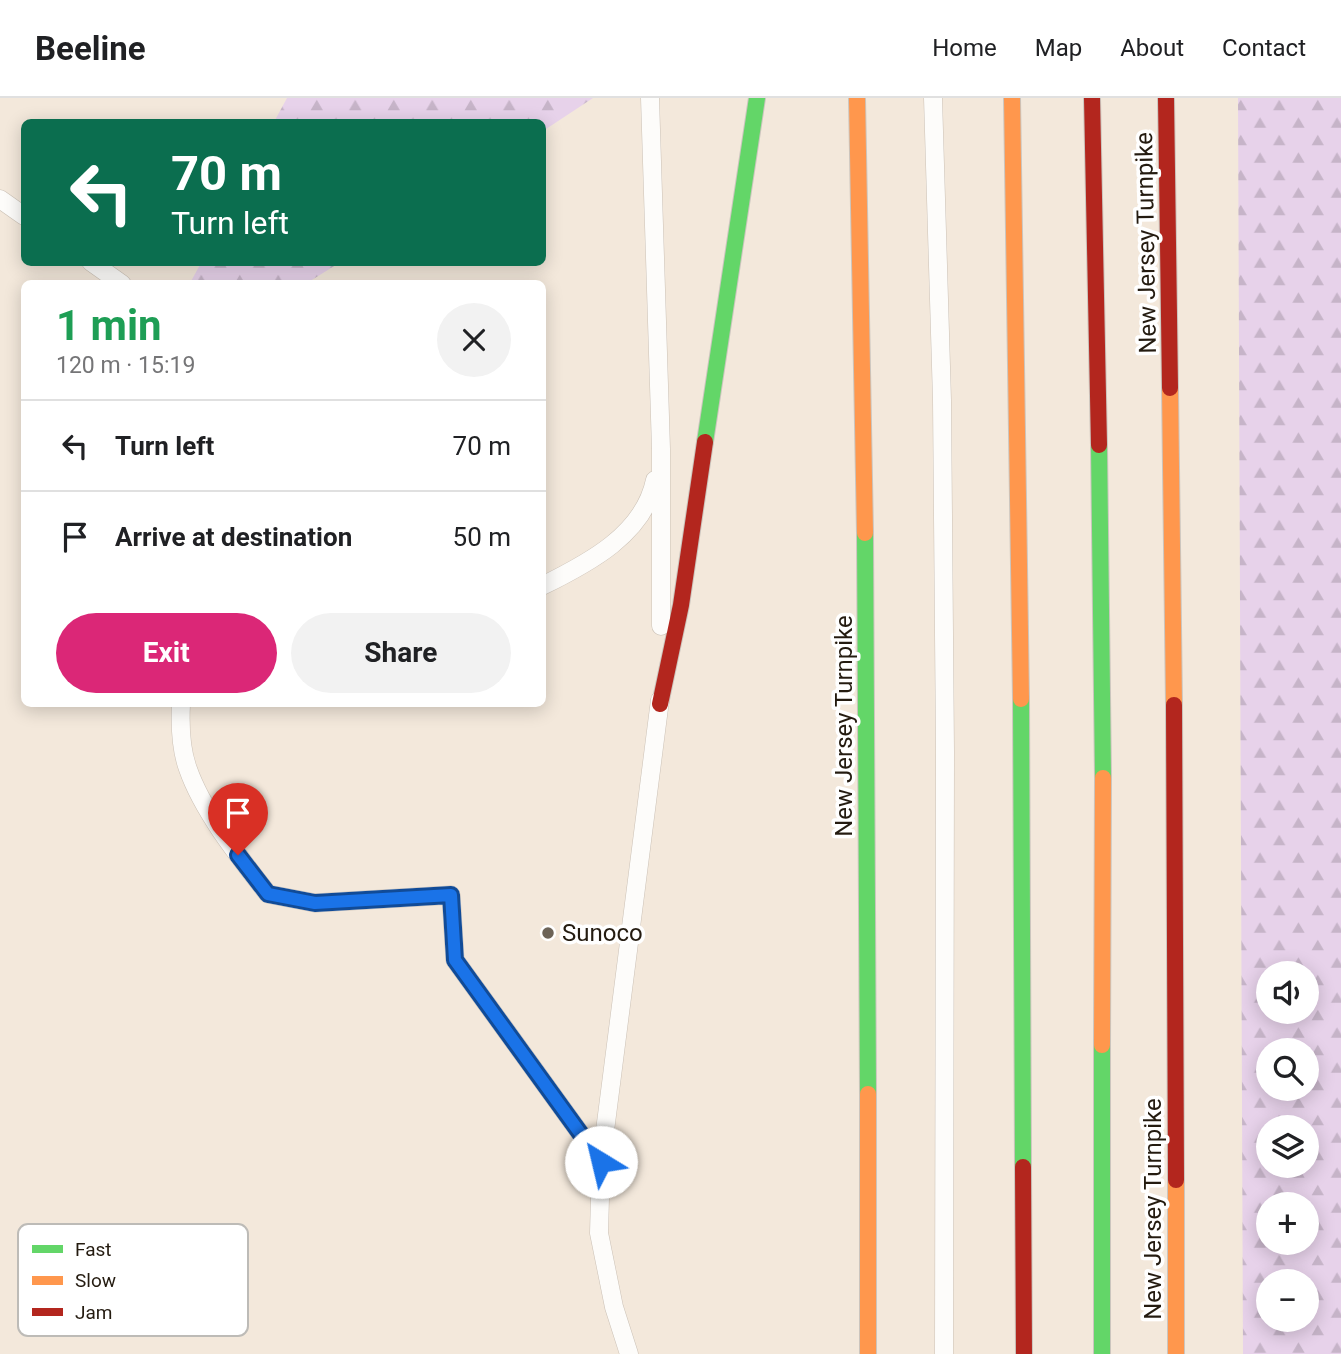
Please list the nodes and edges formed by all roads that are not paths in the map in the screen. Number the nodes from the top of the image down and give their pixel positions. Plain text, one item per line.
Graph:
1 (650, 98) edge
2 (757, 98) edge
3 (857, 98) edge
4 (933, 98) edge
5 (1012, 98) edge
6 (1093, 98) edge
7 (1166, 98) edge
8 (0, 199) edge
9 (21, 214) edge
10 (97, 266) edge
11 (117, 280) edge
12 (661, 449) junction
13 (546, 584) edge
14 (660, 704) junction
15 (181, 707) edge
16 (601, 1162) junction
17 (629, 1354) edge
18 (867, 1354) edge
19 (944, 1354) edge
20 (1024, 1354) edge
21 (1102, 1354) edge
22 (1176, 1354) edge

1 - 12 lane
2 - 14 highway
3 - 18 highway, New Jersey Turnpike
4 - 19 lane
5 - 20 highway
6 - 21 highway, New Jersey Turnpike
7 - 22 highway, New Jersey Turnpike
8 - 9 lane
10 - 11 lane
12 - 13 lane
12 - 14 lane
14 - 16 lane
15 - 16 lane
16 - 17 lane

